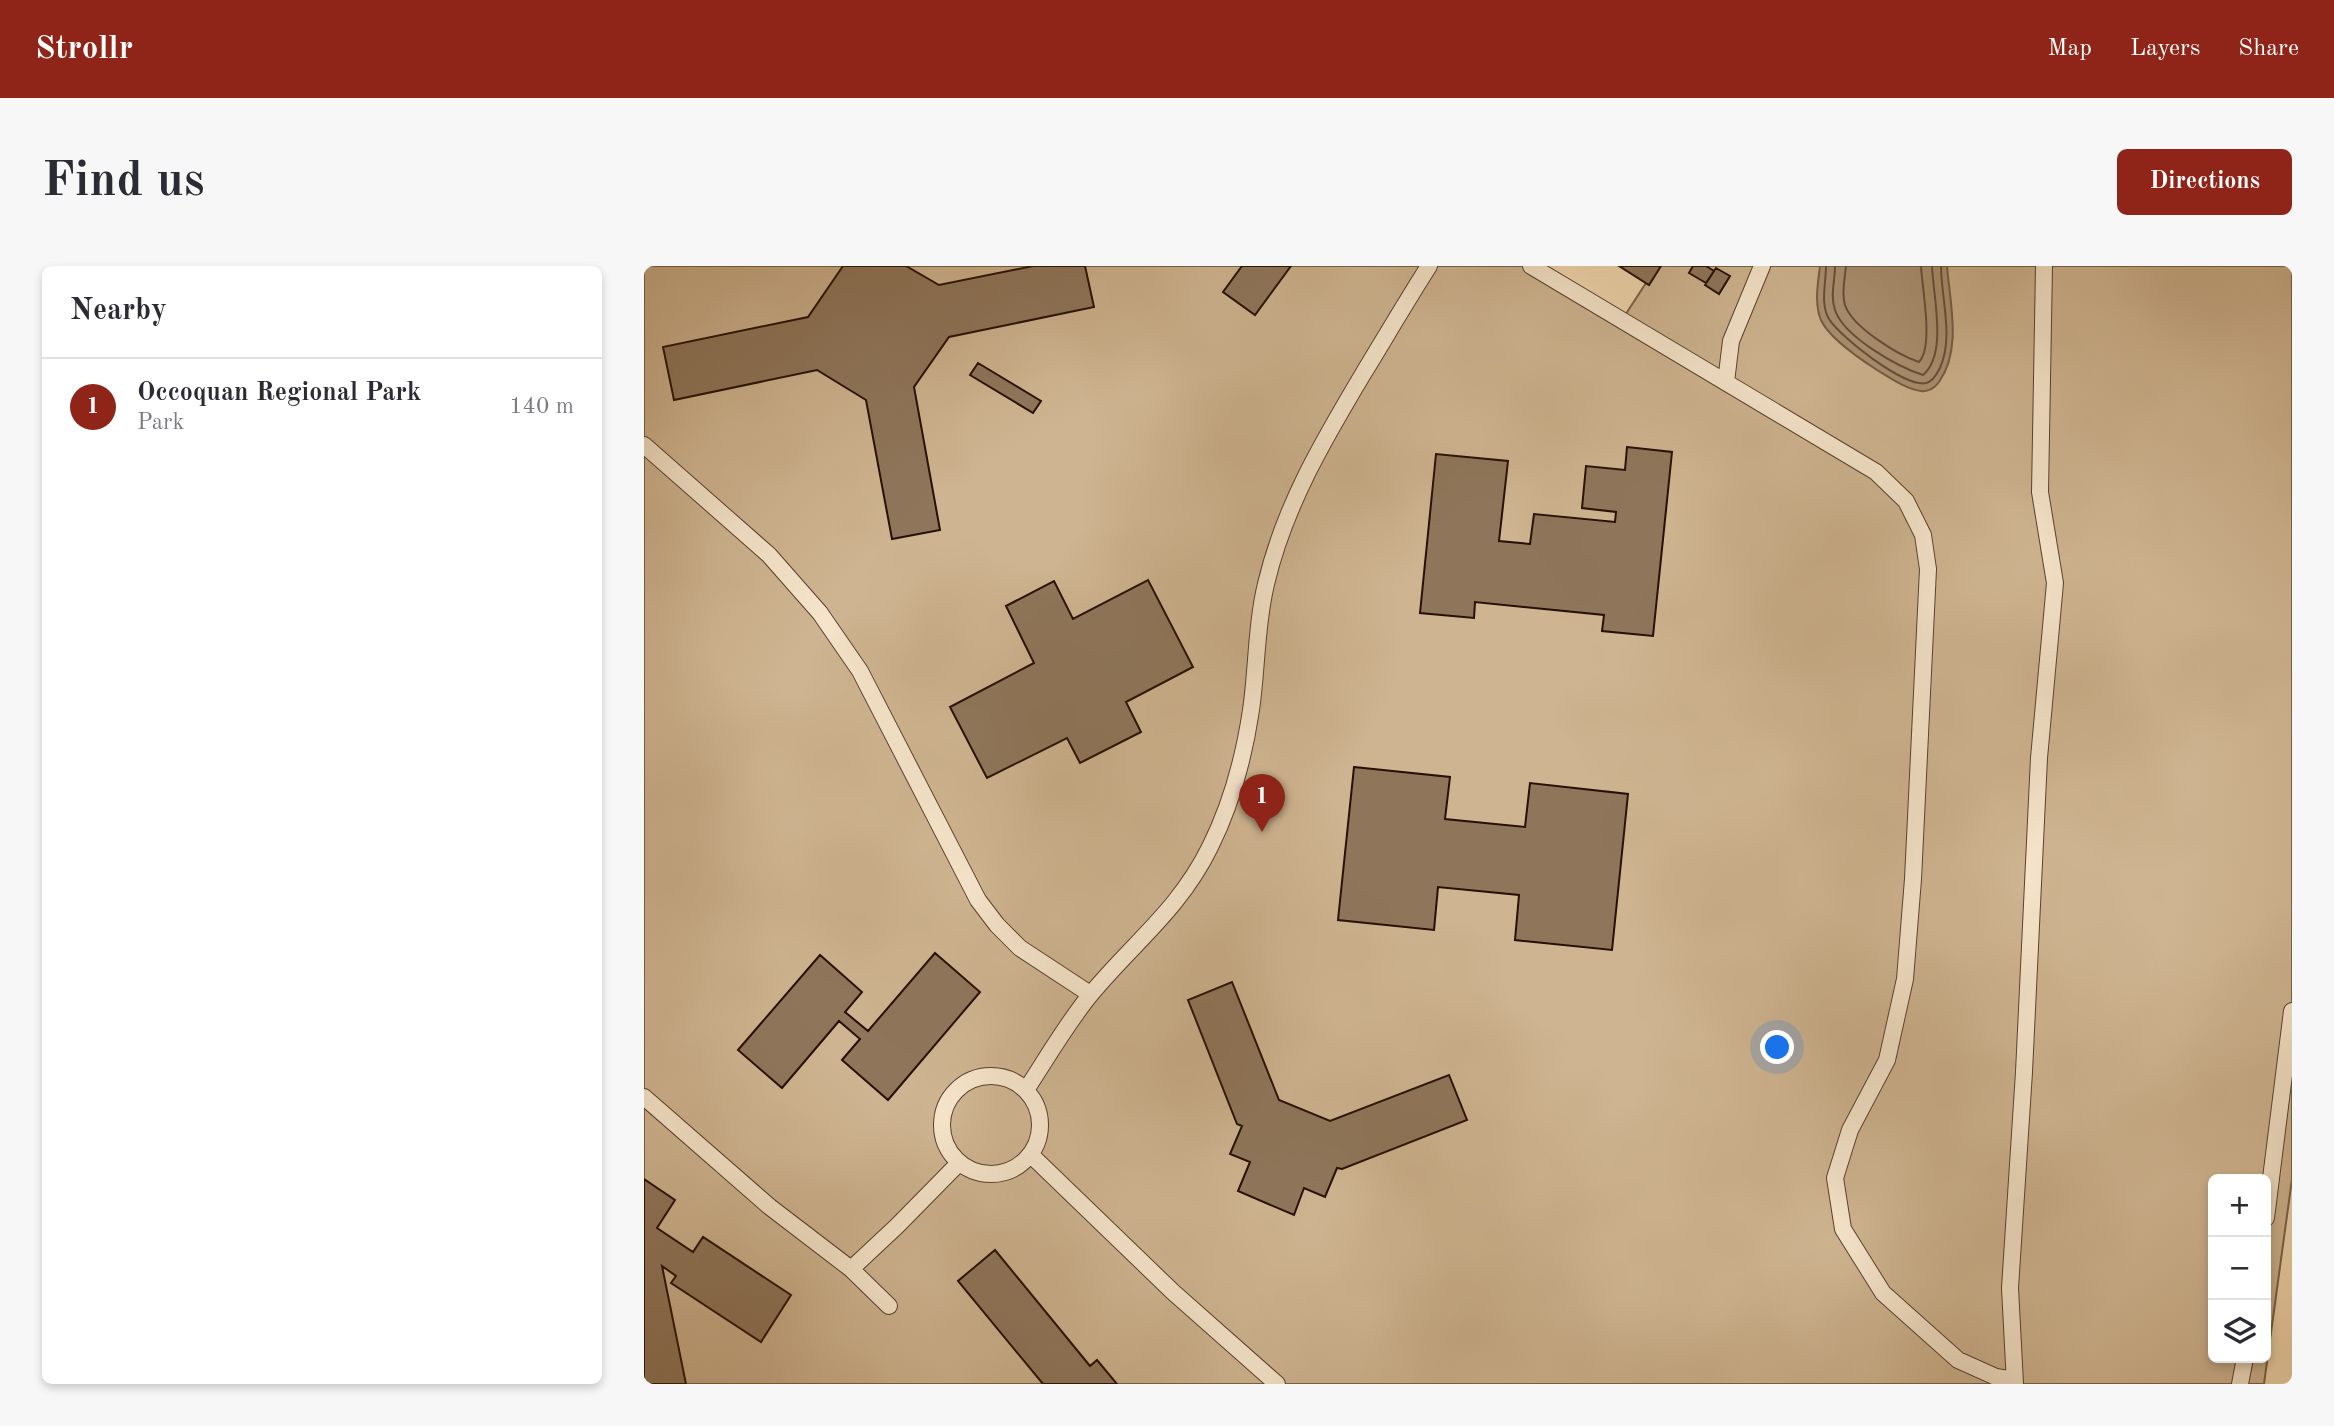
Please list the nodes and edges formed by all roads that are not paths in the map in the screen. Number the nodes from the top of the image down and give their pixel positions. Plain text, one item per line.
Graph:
1 (1429, 266) edge
2 (1531, 266) edge
3 (1762, 266) edge
4 (2044, 266) edge
5 (1726, 382) junction
6 (644, 445) edge
7 (1090, 994) junction
8 (2292, 1011) edge
9 (1026, 1090) junction
10 (644, 1097) edge
11 (1031, 1155) junction
12 (958, 1163) junction
13 (2271, 1178) edge
14 (851, 1269) junction
15 (889, 1306) dead end
16 (2244, 1363) edge
17 (2015, 1382) edge
18 (1278, 1384) edge
19 (2239, 1384) edge

1 - 7 lane
2 - 5 lane
3 - 5 lane
4 - 17 lane
5 - 17 lane
6 - 7 lane
7 - 9 lane
8 - 13 lane
9 - 11 lane
9 - 12 lane
10 - 14 lane
11 - 12 lane
11 - 18 lane
12 - 14 lane
14 - 15 lane
16 - 19 lane

